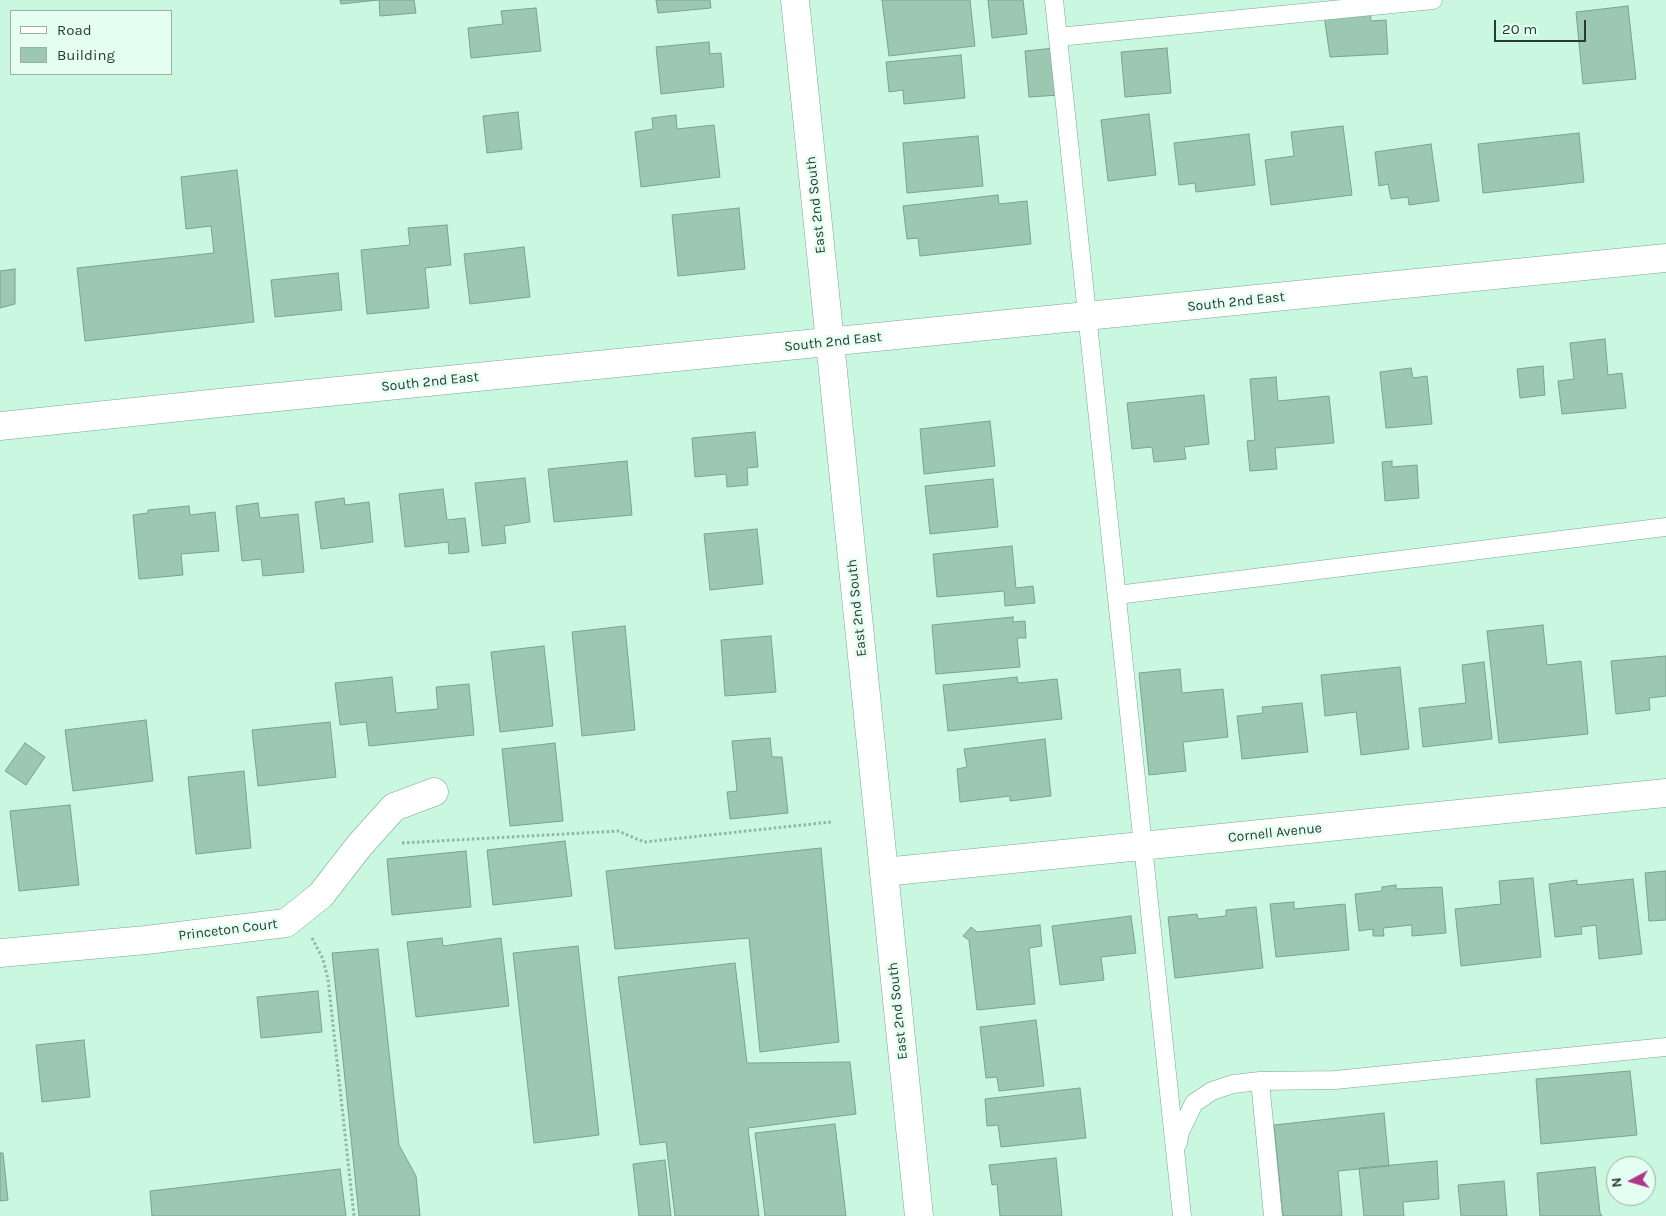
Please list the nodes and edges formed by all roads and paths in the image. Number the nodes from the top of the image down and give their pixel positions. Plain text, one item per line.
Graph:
1 (795, 0) edge
2 (1054, 0) edge
3 (1433, 0) edge
4 (1058, 37) junction
5 (1666, 258) edge
6 (1087, 317) junction
7 (830, 342) junction
8 (0, 426) edge
9 (1666, 527) edge
10 (1117, 595) junction
11 (434, 792) dead end
12 (1666, 793) edge
13 (831, 822) dead end
14 (397, 844) dead end
15 (1143, 846) junction
16 (884, 872) junction
17 (300, 913) junction
18 (321, 935) dead end
19 (314, 942) junction
20 (0, 953) edge
21 (1666, 1047) edge
22 (1260, 1081) junction
23 (1176, 1156) junction
24 (354, 1216) edge
25 (919, 1216) edge
26 (1182, 1216) edge
27 (1273, 1216) edge

1 - 7 street, East 2nd South
2 - 4 lane
3 - 4 lane
4 - 6 lane
5 - 6 street, South 2nd East
6 - 7 street, South 2nd East
6 - 10 lane
7 - 8 street, South 2nd East
7 - 16 street, East 2nd South
9 - 10 lane
10 - 15 lane
11 - 17 street, Princeton Court
12 - 15 street, Cornell Avenue
13 - 14 path
15 - 16 street, Cornell Avenue
15 - 23 lane
16 - 25 street, East 2nd South
17 - 19 path
17 - 20 street, Princeton Court
18 - 19 path
19 - 24 path
21 - 22 lane
22 - 23 lane
22 - 27 lane
23 - 26 lane

